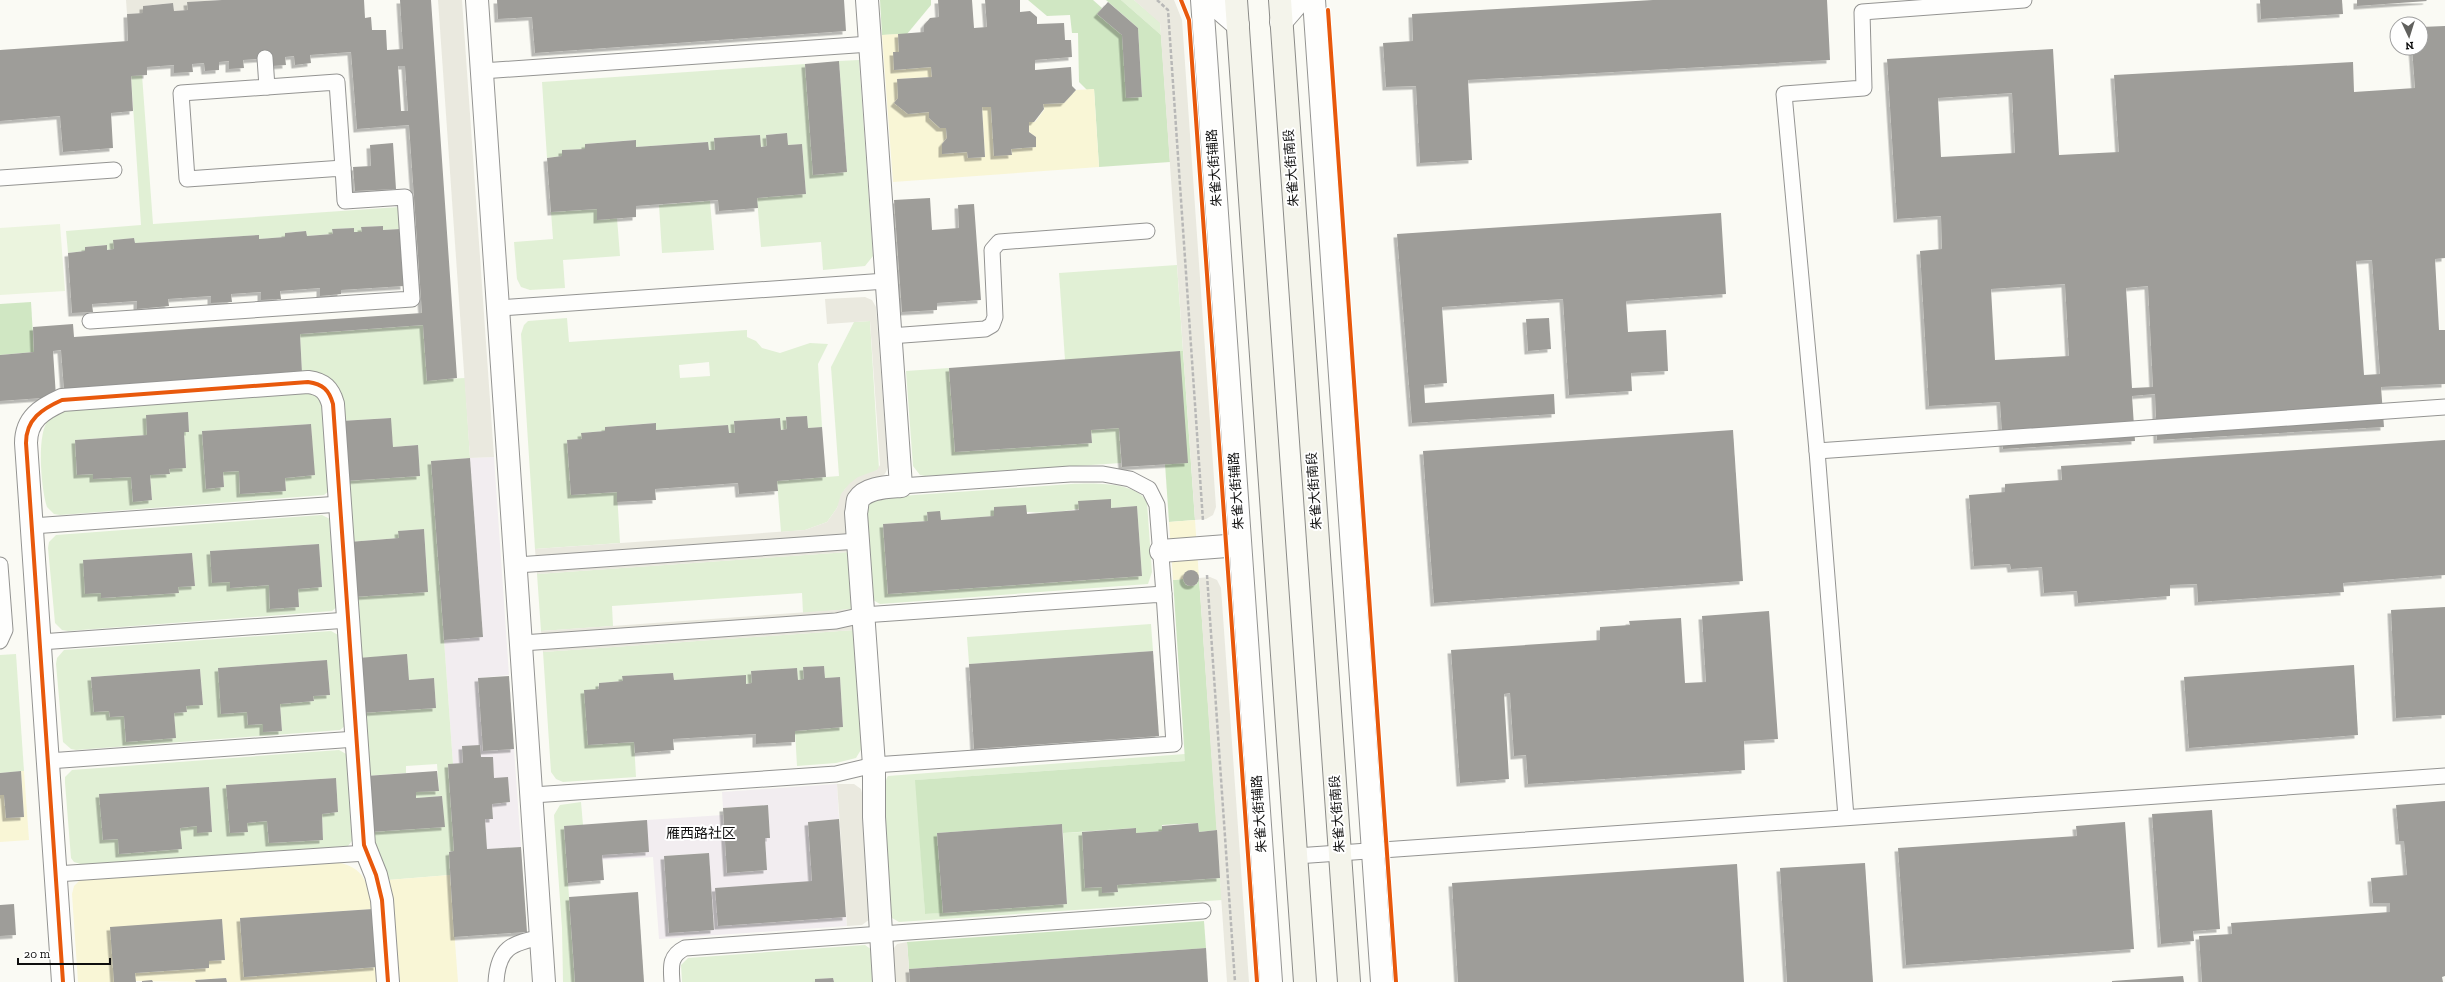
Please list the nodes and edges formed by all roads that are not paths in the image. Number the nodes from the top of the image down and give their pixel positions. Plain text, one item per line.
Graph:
1 (477, 0) edge
2 (867, 0) edge
3 (1202, 0) edge
4 (1209, 0) edge
5 (1236, 0) edge
6 (1280, 0) edge
7 (1300, 0) edge
8 (1314, 0) edge
9 (2024, 0) edge
10 (1281, 22) junction
11 (1238, 25) junction
12 (870, 44) junction
13 (265, 58) dead end
14 (482, 71) junction
15 (267, 87) junction
16 (343, 168) junction
17 (114, 170) dead end
18 (0, 178) edge
19 (1147, 231) dead end
20 (886, 281) junction
21 (499, 308) junction
22 (90, 321) dead end
23 (890, 336) junction
24 (2445, 408) edge
25 (1817, 451) junction
26 (901, 486) junction
27 (340, 504) junction
28 (32, 526) junction
29 (858, 542) junction
30 (1240, 546) junction
31 (1161, 551) junction
32 (0, 565) edge
33 (517, 565) junction
34 (1164, 594) junction
35 (863, 615) junction
36 (348, 620) junction
37 (0, 641) edge
38 (40, 642) junction
39 (522, 643) junction
40 (356, 739) junction
41 (48, 761) junction
42 (874, 765) junction
43 (2445, 776) edge
44 (533, 795) junction
45 (1846, 817) junction
46 (1373, 851) junction
47 (366, 852) junction
48 (1340, 854) junction
49 (1296, 856) junction
50 (56, 874) junction
51 (1203, 911) dead end
52 (882, 934) junction
53 (543, 937) junction
54 (63, 982) edge
55 (388, 982) edge
56 (496, 982) edge
57 (544, 982) edge
58 (672, 982) edge
59 (884, 982) edge
60 (1271, 982) edge
61 (1305, 982) edge
62 (1349, 982) edge
63 (1382, 982) edge

1 - 14 street
2 - 12 street
3 - 30 street, 朱雀大街辅路
4 - 11 street
5 - 11 main road
6 - 10 main road, 朱雀大街南段
7 - 10 street
8 - 46 street
9 - 25 lane
10 - 48 main road, 朱雀大街南段
11 - 49 main road
12 - 14 lane
12 - 20 street
13 - 15 lane
14 - 21 street
15 - 16 lane
15 - 16 lane
16 - 22 lane
17 - 18 lane
19 - 23 lane
20 - 21 lane
20 - 23 street
21 - 33 street
23 - 26 street
24 - 25 lane
25 - 45 lane
26 - 29 street
26 - 31 lane
27 - 28 lane
27 - 28 street
27 - 36 street
28 - 38 street
29 - 33 lane
29 - 35 street
30 - 31 street
30 - 60 street, 朱雀大街辅路
31 - 34 lane
32 - 37 lane
33 - 39 street
34 - 35 lane
34 - 42 lane
35 - 39 lane
35 - 42 street
36 - 38 lane
36 - 40 street
38 - 41 street
39 - 44 street
40 - 41 lane
40 - 47 street
41 - 50 street
42 - 44 lane
42 - 52 street
43 - 45 lane
44 - 53 street
45 - 46 lane
46 - 48 lane
46 - 63 street
47 - 50 lane
47 - 55 street
48 - 49 lane
48 - 62 main road, 朱雀大街南段
49 - 61 main road
50 - 54 street
51 - 52 lane
52 - 58 lane
52 - 59 street
53 - 56 lane
53 - 57 street

